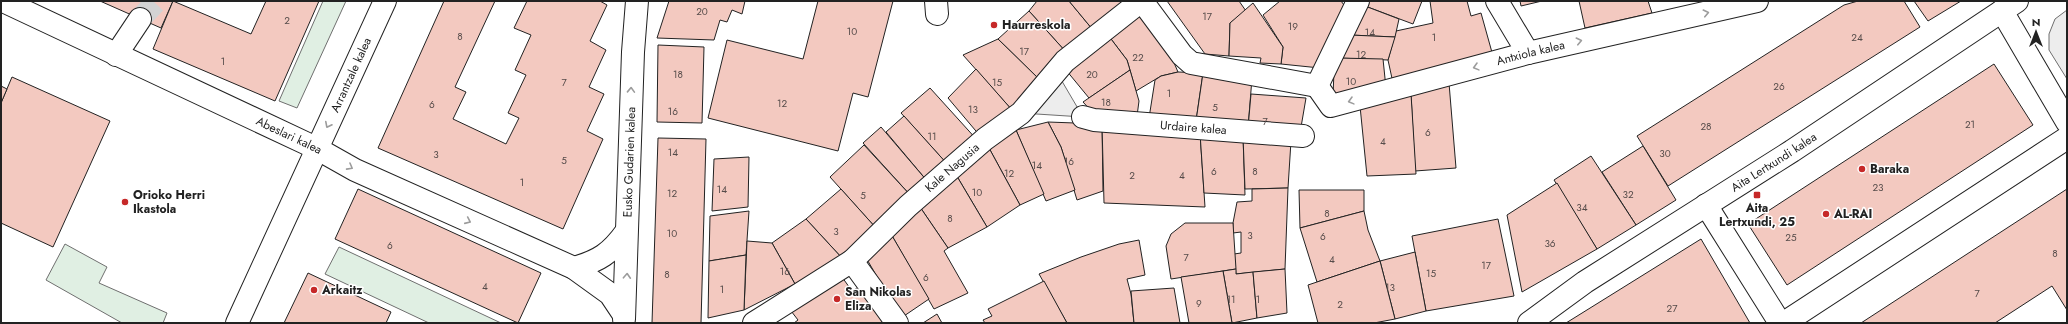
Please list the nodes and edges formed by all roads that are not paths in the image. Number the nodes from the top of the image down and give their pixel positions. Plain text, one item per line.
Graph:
1 (4, 1) edge
2 (385, 1) edge
3 (638, 1) edge
4 (1142, 1) edge
5 (1358, 1) edge
6 (1497, 1) edge
7 (1757, 1) edge
8 (2010, 6) edge
9 (140, 19) tunnel mouth
10 (1528, 53) junction
11 (116, 55) junction
12 (1317, 86) junction
13 (1083, 117) dead end
14 (2067, 122) edge
15 (1303, 136) dead end
16 (2067, 138) edge
17 (316, 148) junction
18 (1706, 205) junction
19 (626, 232) junction
20 (852, 261) junction
21 (574, 268) junction
22 (624, 319) edge
23 (236, 323) edge
24 (754, 323) edge
25 (897, 323) edge
26 (1529, 323) edge
27 (1780, 323) edge
28 (1784, 323) edge

1 - 11 main road, Abeslari kalea
2 -> 17 main road, Arrantzale kalea
19 -> 3 main road, Eusko Gudarien kalea
4 - 12 main road
4 - 20 main road, Kale Nagusia
5 - 12 main road
6 - 10 main road
10 -> 7 main road, Antxiola kalea
8 - 14 main road
8 - 18 main road, Aita Lertxundi kalea
9 - 11 main road
10 -> 12 main road, Antxiola kalea
11 - 17 main road, Abeslari kalea
13 - 15 main road, Urdaire kalea
16 - 28 main road
17 -> 21 main road, Abeslari kalea
17 - 23 main road, Arrantzale kalea
18 - 26 main road, Aita Lertxundi kalea
18 - 27 main road
19 - 21 main road
22 -> 19 main road, Eusko Gudarien kalea
20 - 24 main road, Kale Nagusia
20 - 25 main road
21 - 22 main road, Abeslari kalea

